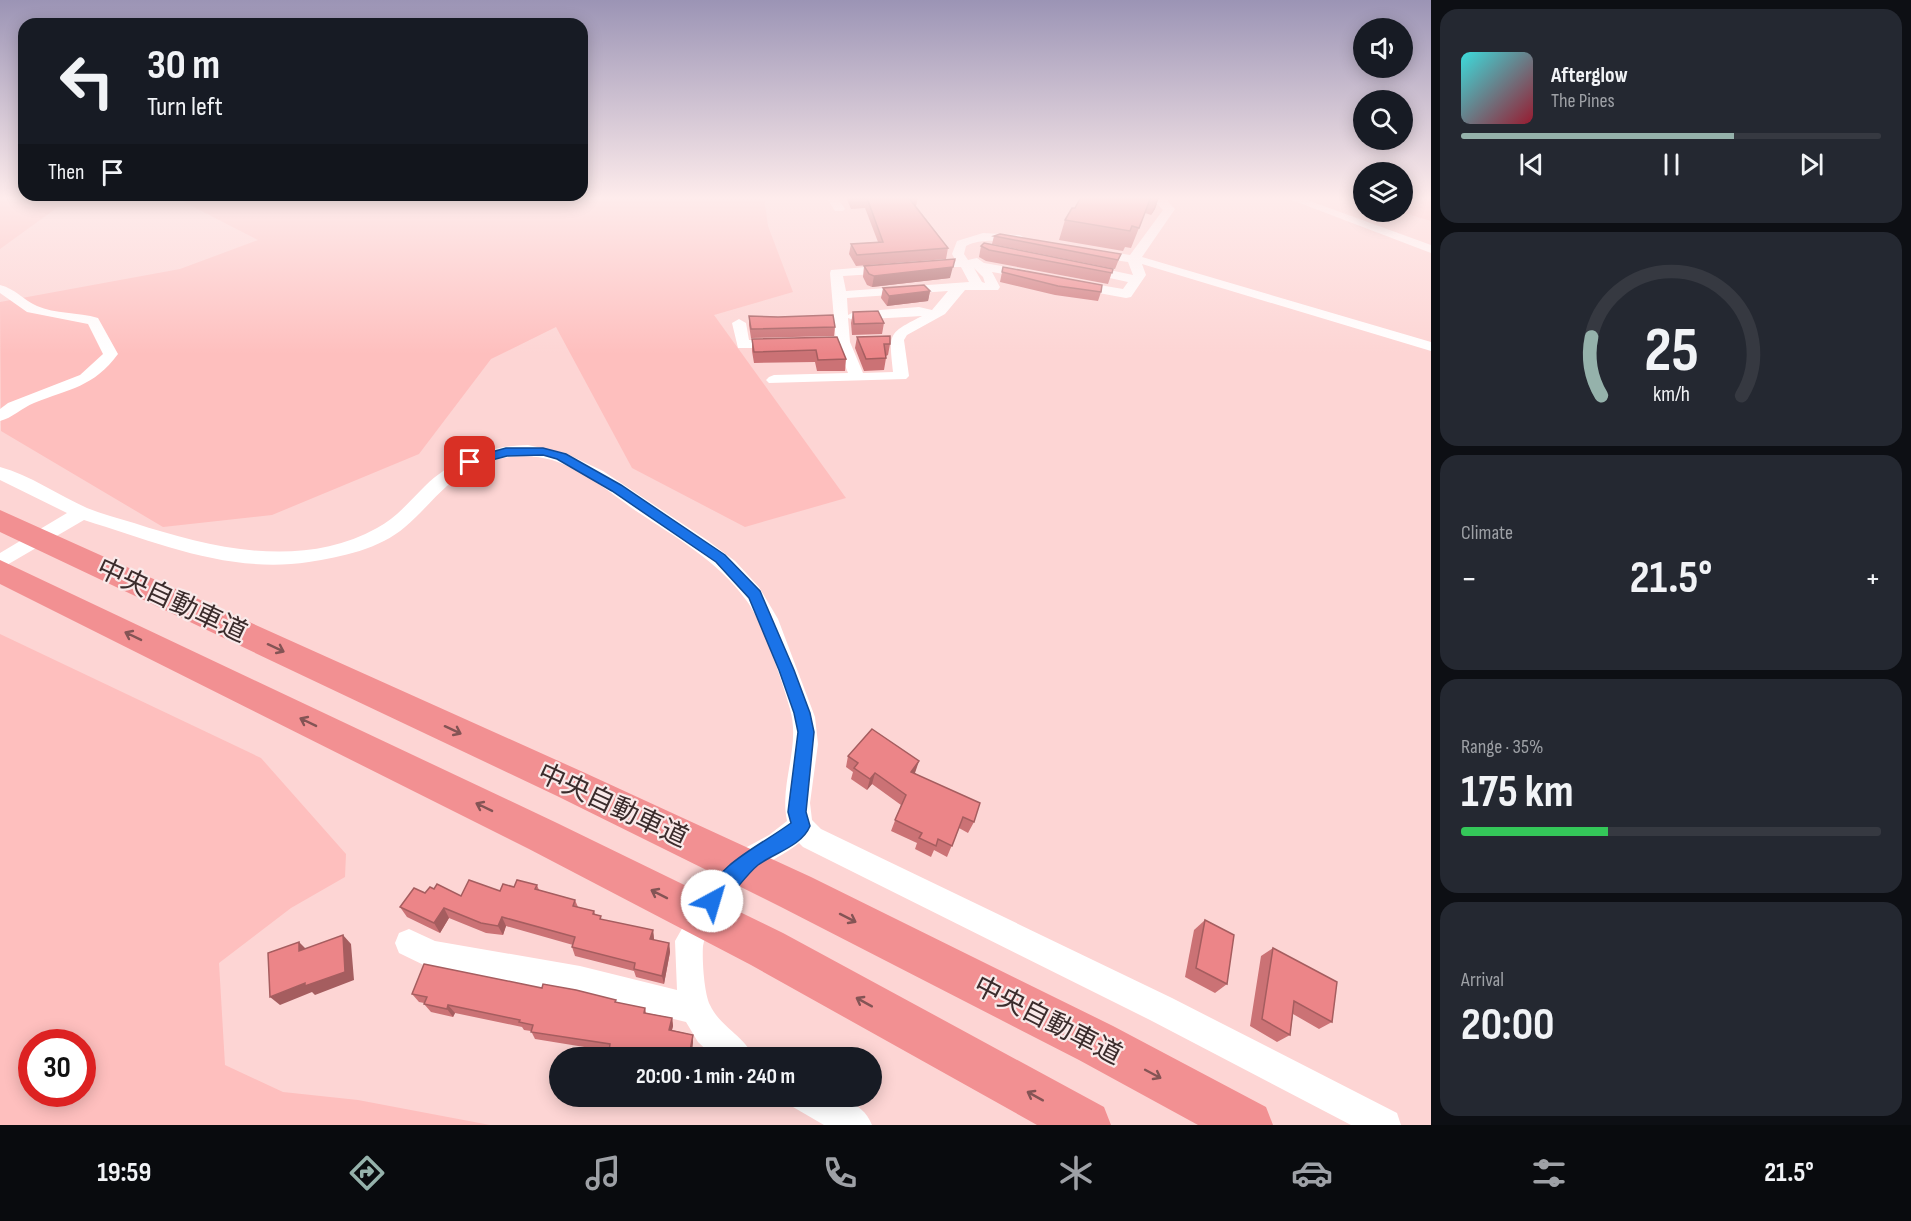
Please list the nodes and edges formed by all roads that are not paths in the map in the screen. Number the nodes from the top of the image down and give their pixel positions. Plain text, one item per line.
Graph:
1 (959, 250) edge
2 (976, 250) edge
3 (1142, 250) edge
4 (1080, 251) edge
5 (1134, 261) junction
6 (972, 264) junction
7 (943, 265) edge
8 (1071, 266) edge
9 (907, 268) edge
10 (1038, 277) edge
11 (1136, 280) junction
12 (1059, 281) edge
13 (968, 286) junction
14 (0, 289) edge
15 (840, 295) junction
16 (934, 314) junction
17 (842, 317) junction
18 (739, 323) dead end
19 (787, 344) edge
20 (1431, 347) edge
21 (857, 377) junction
22 (774, 380) dead end
23 (0, 416) edge
24 (0, 473) edge
25 (82, 513) junction
26 (7, 524) edge
27 (0, 562) edge
28 (0, 571) edge
29 (801, 826) junction
30 (409, 943) dead end
31 (695, 1009) junction
32 (727, 1047) edge
33 (824, 1107) edge
34 (856, 1125) edge
35 (1086, 1125) edge
36 (1248, 1125) edge
37 (1385, 1125) edge

1 - 6 street
2 - 6 street
3 - 5 street
4 - 5 street
5 - 11 street
5 - 20 street
6 - 7 street
6 - 10 street
6 - 13 street
8 - 11 street
9 - 15 street
11 - 12 street
13 - 15 street
13 - 16 street
14 - 23 street
15 - 17 street
16 - 17 street
16 - 21 street
17 - 21 street
18 - 19 street
21 - 22 street
24 - 25 street
25 - 27 street
25 - 29 street
26 -> 36 highway, 中央自動車道
35 -> 28 highway, 中央自動車道
29 - 31 street
29 - 37 street
30 - 31 street
31 - 32 street
33 - 34 street

